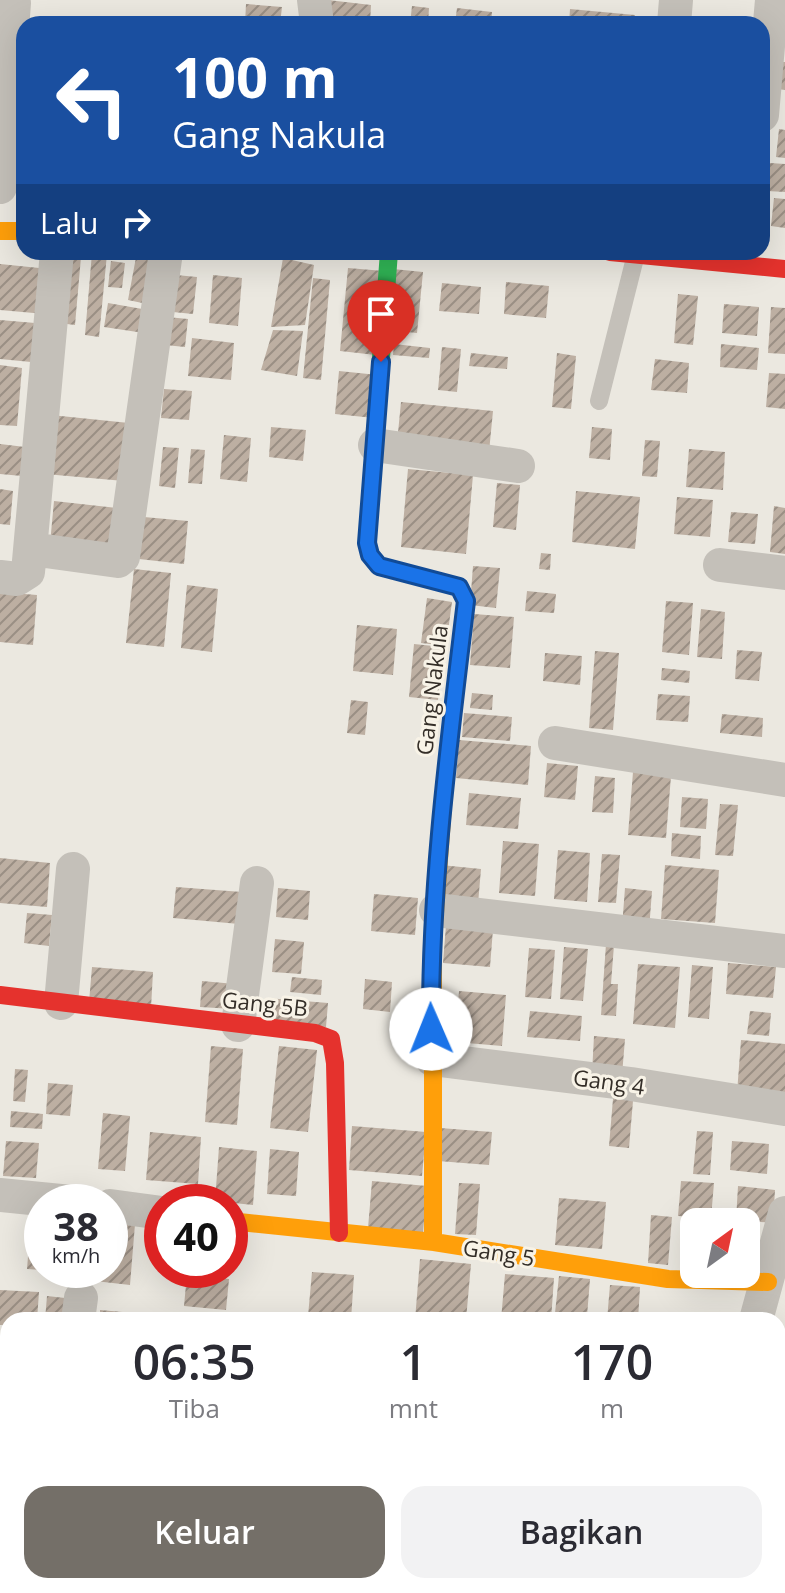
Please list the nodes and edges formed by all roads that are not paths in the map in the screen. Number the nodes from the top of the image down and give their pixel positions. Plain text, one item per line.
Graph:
1 (772, 0) edge
2 (14, 3) dead end
3 (770, 23) edge
4 (0, 187) edge
5 (56, 260) edge
6 (165, 260) edge
7 (388, 260) edge
8 (645, 260) edge
9 (756, 260) edge
10 (785, 269) edge
11 (599, 401) dead end
12 (375, 445) junction
13 (518, 466) dead end
14 (31, 549) junction
15 (720, 565) dead end
16 (785, 573) edge
17 (0, 577) edge
18 (555, 743) dead end
19 (785, 780) edge
20 (73, 869) dead end
21 (257, 883) dead end
22 (436, 910) junction
23 (785, 951) edge
24 (0, 995) edge
25 (61, 1003) junction
26 (238, 1025) junction
27 (432, 1059) junction
28 (785, 1109) edge
29 (0, 1195) edge
30 (24, 1197) edge
31 (785, 1213) edge
32 (248, 1223) edge
33 (339, 1233) junction
34 (433, 1242) junction
35 (768, 1282) junction
36 (759, 1312) edge

1 - 3 street
2 - 4 street
5 - 14 street
6 - 14 street
7 - 12 street, Gang Nakula
8 - 11 lane
9 - 10 street
12 - 13 street
12 - 22 street, Gang Nakula
14 - 17 street
15 - 16 street
18 - 19 street
20 - 25 street
21 - 26 street
22 - 23 street
22 - 27 street, Gang Nakula
24 - 25 street, Gang 5B
25 - 26 street, Gang 5B
26 - 33 street, Gang 5B
27 - 28 street, Gang 4
27 - 34 street, Gang Nakula
29 - 30 street
31 - 35 street
32 - 33 street, Gang 5
33 - 34 street, Gang 5
34 - 35 street, Gang 5
35 - 36 street

